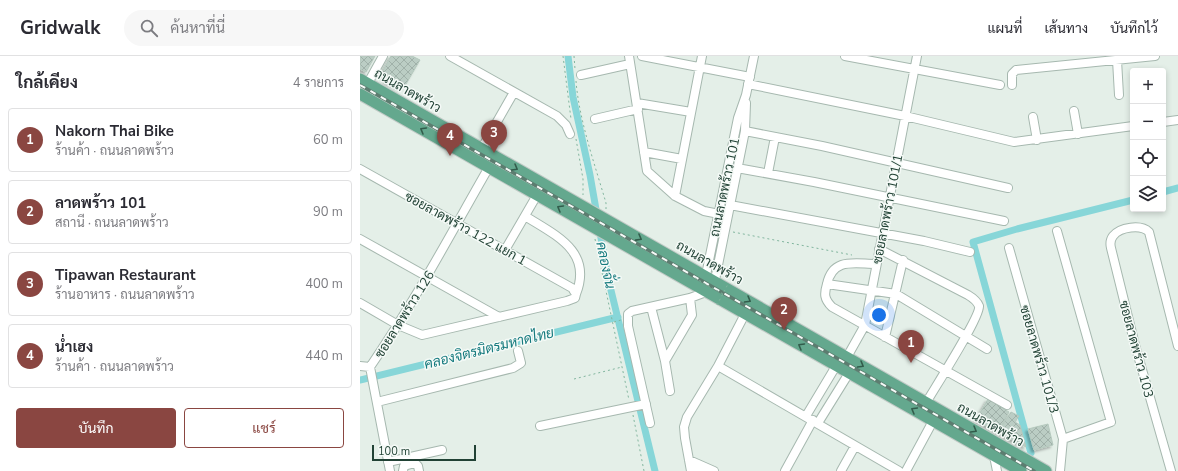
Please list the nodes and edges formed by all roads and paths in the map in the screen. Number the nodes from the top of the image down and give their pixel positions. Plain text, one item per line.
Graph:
1 (383, 56) edge
2 (450, 56) edge
3 (574, 56) edge
4 (642, 56) edge
5 (702, 56) edge
6 (754, 56) edge
7 (845, 56) edge
8 (917, 56) edge
9 (1155, 56) edge
10 (629, 60) edge
11 (1117, 60) junction
12 (700, 68) junction
13 (915, 69) junction
14 (578, 74) junction
15 (749, 80) junction
16 (364, 81) edge
17 (1012, 85) dead end
18 (1000, 86) dead end
19 (514, 92) junction
20 (360, 95) edge
21 (746, 95) junction
22 (1119, 95) dead end
23 (637, 106) junction
24 (1074, 111) dead end
25 (691, 112) junction
26 (905, 116) junction
27 (1033, 117) dead end
28 (595, 119) dead end
29 (1178, 120) edge
30 (1166, 122) edge
31 (1130, 126) edge
32 (745, 130) junction
33 (570, 134) dead end
34 (1078, 134) junction
35 (775, 137) junction
36 (1037, 140) junction
37 (482, 148) junction
38 (644, 152) junction
39 (682, 158) junction
40 (896, 164) junction
41 (489, 167) junction
42 (737, 168) junction
43 (360, 169) edge
44 (768, 173) junction
45 (1008, 188) dead end
46 (536, 195) junction
47 (675, 196) junction
48 (890, 197) junction
49 (730, 205) junction
50 (719, 214) junction
51 (525, 216) junction
52 (604, 218) junction
53 (1004, 222) dead end
54 (457, 223) junction
55 (593, 227) junction
56 (725, 230) junction
57 (1057, 231) dead end
58 (882, 235) junction
59 (360, 239) edge
60 (1009, 248) dead end
61 (880, 249) junction
62 (505, 250) junction
63 (970, 252) dead end
64 (854, 256) dead end
65 (904, 260) junction
66 (876, 264) junction
67 (427, 277) junction
68 (705, 278) junction
69 (728, 284) dead end
70 (827, 284) junction
71 (871, 290) junction
72 (574, 291) junction
73 (706, 292) junction
74 (723, 294) junction
75 (896, 294) junction
76 (690, 298) junction
77 (360, 303) edge
78 (717, 305) dead end
79 (651, 307) junction
80 (745, 314) junction
81 (499, 317) junction
82 (398, 325) junction
83 (864, 325) junction
84 (966, 336) junction
85 (885, 337) junction
86 (1178, 346) edge
87 (987, 349) dead end
88 (518, 351) dead end
89 (847, 357) junction
90 (665, 361) junction
91 (360, 366) edge
92 (623, 366) junction
93 (718, 366) junction
94 (836, 366) junction
95 (945, 370) junction
96 (371, 372) junction
97 (849, 373) junction
98 (574, 379) dead end
99 (670, 391) dead end
100 (378, 402) junction
101 (926, 403) junction
102 (645, 404) junction
103 (1007, 405) dead end
104 (631, 408) junction
105 (812, 420) junction
106 (933, 420) junction
107 (650, 423) dead end
108 (540, 426) dead end
109 (1063, 439) junction
110 (855, 446) junction
111 (442, 450) dead end
112 (994, 456) junction
113 (388, 462) junction
114 (690, 466) edge
115 (390, 471) edge
116 (403, 471) edge
117 (419, 471) edge
118 (644, 471) edge
119 (700, 471) edge
120 (714, 471) edge
121 (786, 471) edge
122 (841, 471) edge
123 (899, 471) edge
124 (906, 471) edge
125 (997, 471) edge
126 (1021, 471) edge
127 (1046, 471) edge
128 (1060, 471) edge
129 (1171, 471) edge

1 - 16 street
2 - 19 street
3 - 14 path
4 - 12 street
5 - 12 street
6 - 15 street, ถนนลาดพร้าว 101
7 - 13 street
8 - 13 street, ซอยลาดพร้าว 101/1
9 - 11 street
10 - 14 street
10 - 23 street
11 - 17 street
11 - 22 street
12 - 15 street
12 - 25 street
13 - 18 street
13 - 26 street, ซอยลาดพร้าว 101/1
14 - 52 path
15 - 21 street, ถนนลาดพร้าว 101
15 - 26 street
16 - 37 main road, ถนนลาดพร้าว
19 - 33 street
19 - 37 street
41 -> 20 main road, ถนนลาดพร้าว
21 - 32 street, ถนนลาดพร้าว 101
21 - 50 street, ถนนลาดพร้าว 101
23 - 25 street
23 - 28 street
23 - 38 street
24 - 34 street
25 - 39 street
26 - 36 street
26 - 40 street, ซอยลาดพร้าว 101/1
27 - 36 street
29 - 30 street
31 - 34 street
32 - 35 street
32 - 42 street, ถนนลาดพร้าว 101
34 - 36 street
35 - 40 street
35 - 44 street
37 -> 52 main road, ถนนลาดพร้าว
38 - 39 street
38 - 47 street
39 - 47 street
40 - 45 street
40 - 48 street, ซอยลาดพร้าว 101/1
41 - 46 main road, ถนนลาดพร้าว
41 - 54 street, ซอยลาดพร้าว 126
42 - 44 street
42 - 49 street, ถนนลาดพร้าว 101
43 - 54 street, ซอยลาดพร้าว 122 แยก 1
44 - 48 street
46 - 51 street
55 -> 46 main road, ถนนลาดพร้าว
47 - 50 street
48 - 53 street
48 - 58 street, ซอยลาดพร้าว 101/1
49 - 56 street, ถนนลาดพร้าว 101
49 - 58 street
50 - 68 street, ถนนลาดพร้าว 101
51 - 62 street
51 - 72 street
52 -> 68 main road, ถนนลาดพร้าว
54 - 62 street, ซอยลาดพร้าว 122 แยก 1
54 - 67 street, ซอยลาดพร้าว 126
55 - 73 main road, ถนนลาดพร้าว
55 - 92 path
56 - 64 path
56 - 68 street, ถนนลาดพร้าว 101
57 - 109 street
58 - 61 street, ซอยลาดพร้าว 101/1
58 - 63 street
59 - 67 street
60 - 109 street, ซอยลาดพร้าว 101/3
61 - 65 street
61 - 66 street, ซอยลาดพร้าว 101/1
62 - 72 street, ซอยลาดพร้าว 122 แยก 1
65 - 75 street
65 - 84 street
66 - 70 street
66 - 71 street, ซอยลาดพร้าว 101/1
67 - 81 street
67 - 82 street, ซอยลาดพร้าว 126
68 - 73 street, ถนนลาดพร้าว 101
68 - 74 path, bridge
68 -> 89 main road, ถนนลาดพร้าว
69 - 74 path, bridge
70 - 71 street
70 - 83 street
71 - 75 street
71 - 83 street, ซอยลาดพร้าว 101/1
72 - 81 street
73 - 76 street
73 - 80 main road, ถนนลาดพร้าว
74 - 78 path, bridge
75 - 84 street
75 - 85 street
76 - 79 street
76 - 90 street
77 - 82 street
79 - 90 street
79 - 102 street
80 - 93 street
94 -> 80 main road, ถนนลาดพร้าว
81 - 82 street
82 - 96 street, ซอยลาดพร้าว 126
83 - 85 street
83 - 89 street, ซอยลาดพร้าว 101/1
84 - 87 street
84 - 95 street
85 - 95 street
86 - 129 street, ซอยลาดพร้าว 103
88 - 100 street
89 -> 101 main road, ถนนลาดพร้าว
90 - 99 street
91 - 96 street
92 - 98 path
92 - 104 path
93 - 105 street
93 - 114 street
94 - 97 main road, ถนนลาดพร้าว
94 - 105 street
95 - 101 street
95 - 103 street
96 - 100 street
97 - 105 street
106 -> 97 main road, ถนนลาดพร้าว
100 - 113 street
101 -> 127 main road, ถนนลาดพร้าว
102 - 104 street
102 - 107 street
104 - 108 street
104 - 118 path
105 - 110 street
105 - 121 street
106 - 112 main road, ถนนลาดพร้าว
106 - 124 street
109 - 128 street, ซอยลาดพร้าว 101/3
110 - 122 street
110 - 123 street
111 - 113 street
112 - 125 street
112 - 126 main road, ถนนลาดพร้าว
113 - 115 street
114 - 119 street
114 - 120 street
116 - 117 street

